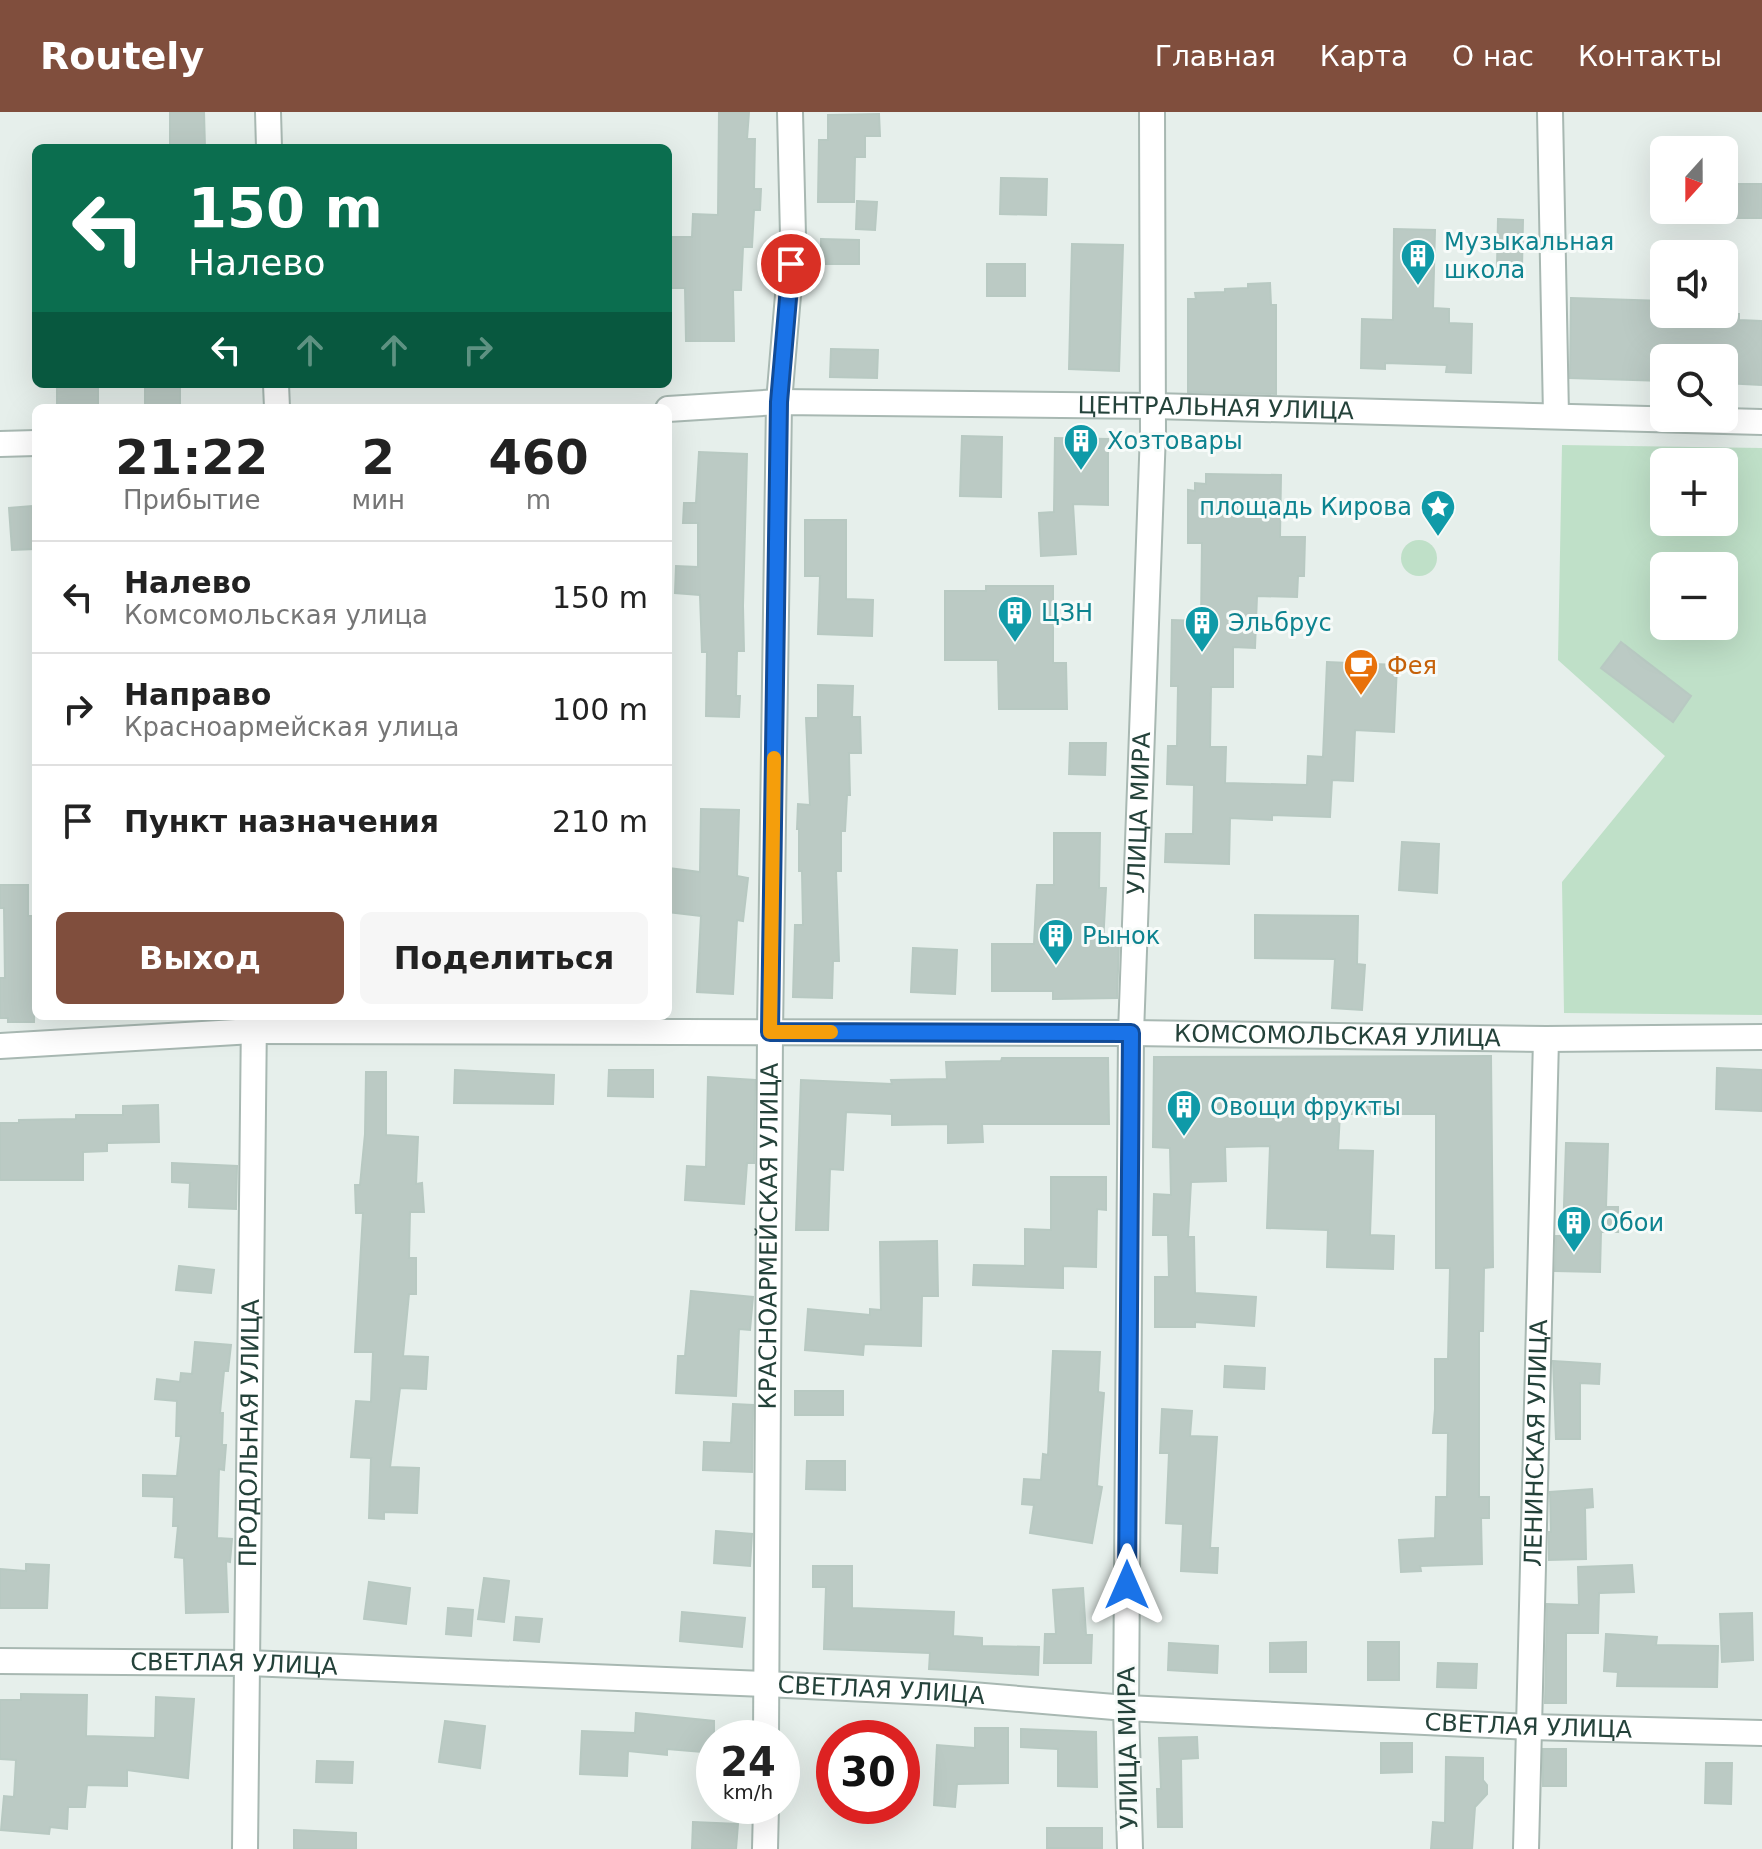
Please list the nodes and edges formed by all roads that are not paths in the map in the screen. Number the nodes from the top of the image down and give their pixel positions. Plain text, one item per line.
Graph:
1 (268, 112) edge
2 (790, 112) edge
3 (1152, 112) edge
4 (1550, 112) edge
5 (269, 144) edge
6 (779, 402) junction
7 (1153, 406) junction
8 (672, 409) edge
9 (1556, 415) junction
10 (1762, 422) edge
11 (32, 443) edge
12 (0, 444) edge
13 (254, 1023) edge
14 (770, 1032) junction
15 (1131, 1033) junction
16 (1762, 1037) edge
17 (1546, 1039) junction
18 (0, 1046) edge
19 (0, 1661) edge
20 (247, 1663) junction
21 (766, 1684) junction
22 (1126, 1708) junction
23 (766, 1720) edge
24 (1530, 1727) junction
25 (1762, 1733) edge
26 (766, 1824) edge
27 (245, 1849) edge
28 (765, 1849) edge
29 (1130, 1849) edge
30 (1526, 1849) edge

1 - 5 street
2 - 6 street, КРАСНОАРМЕЙСКАЯ УЛИЦА
3 - 7 street, УЛИЦА МИРА
4 - 9 street
6 - 7 street, ЦЕНТРАЛЬНАЯ УЛИЦА
6 - 8 street, ЦЕНТРАЛЬНАЯ УЛИЦА
6 - 14 street, КРАСНОАРМЕЙСКАЯ УЛИЦА
7 - 9 street, ЦЕНТРАЛЬНАЯ УЛИЦА
7 - 15 street, УЛИЦА МИРА
9 - 10 street, ЦЕНТРАЛЬНАЯ УЛИЦА
11 - 12 street
13 - 14 street, КОМСОМОЛЬСКАЯ УЛИЦА
13 - 18 street, КОМСОМОЛЬСКАЯ УЛИЦА
13 - 20 street, ПРОДОЛЬНАЯ УЛИЦА
14 - 15 street, КОМСОМОЛЬСКАЯ УЛИЦА
14 - 21 street, КРАСНОАРМЕЙСКАЯ УЛИЦА
15 - 17 street, КОМСОМОЛЬСКАЯ УЛИЦА
15 - 22 street, УЛИЦА МИРА
16 - 17 street, КОМСОМОЛЬСКАЯ УЛИЦА
17 - 24 street, ЛЕНИНСКАЯ УЛИЦА
19 - 20 street, СВЕТЛАЯ УЛИЦА
20 - 21 street, СВЕТЛАЯ УЛИЦА
20 - 27 street, ПРОДОЛЬНАЯ УЛИЦА
21 - 22 street, СВЕТЛАЯ УЛИЦА
21 - 23 street, КРАСНОАРМЕЙСКАЯ УЛИЦА
22 - 24 street, СВЕТЛАЯ УЛИЦА
22 - 29 street, УЛИЦА МИРА
24 - 25 street, СВЕТЛАЯ УЛИЦА
24 - 30 street, ЛЕНИНСКАЯ УЛИЦА
26 - 28 street

